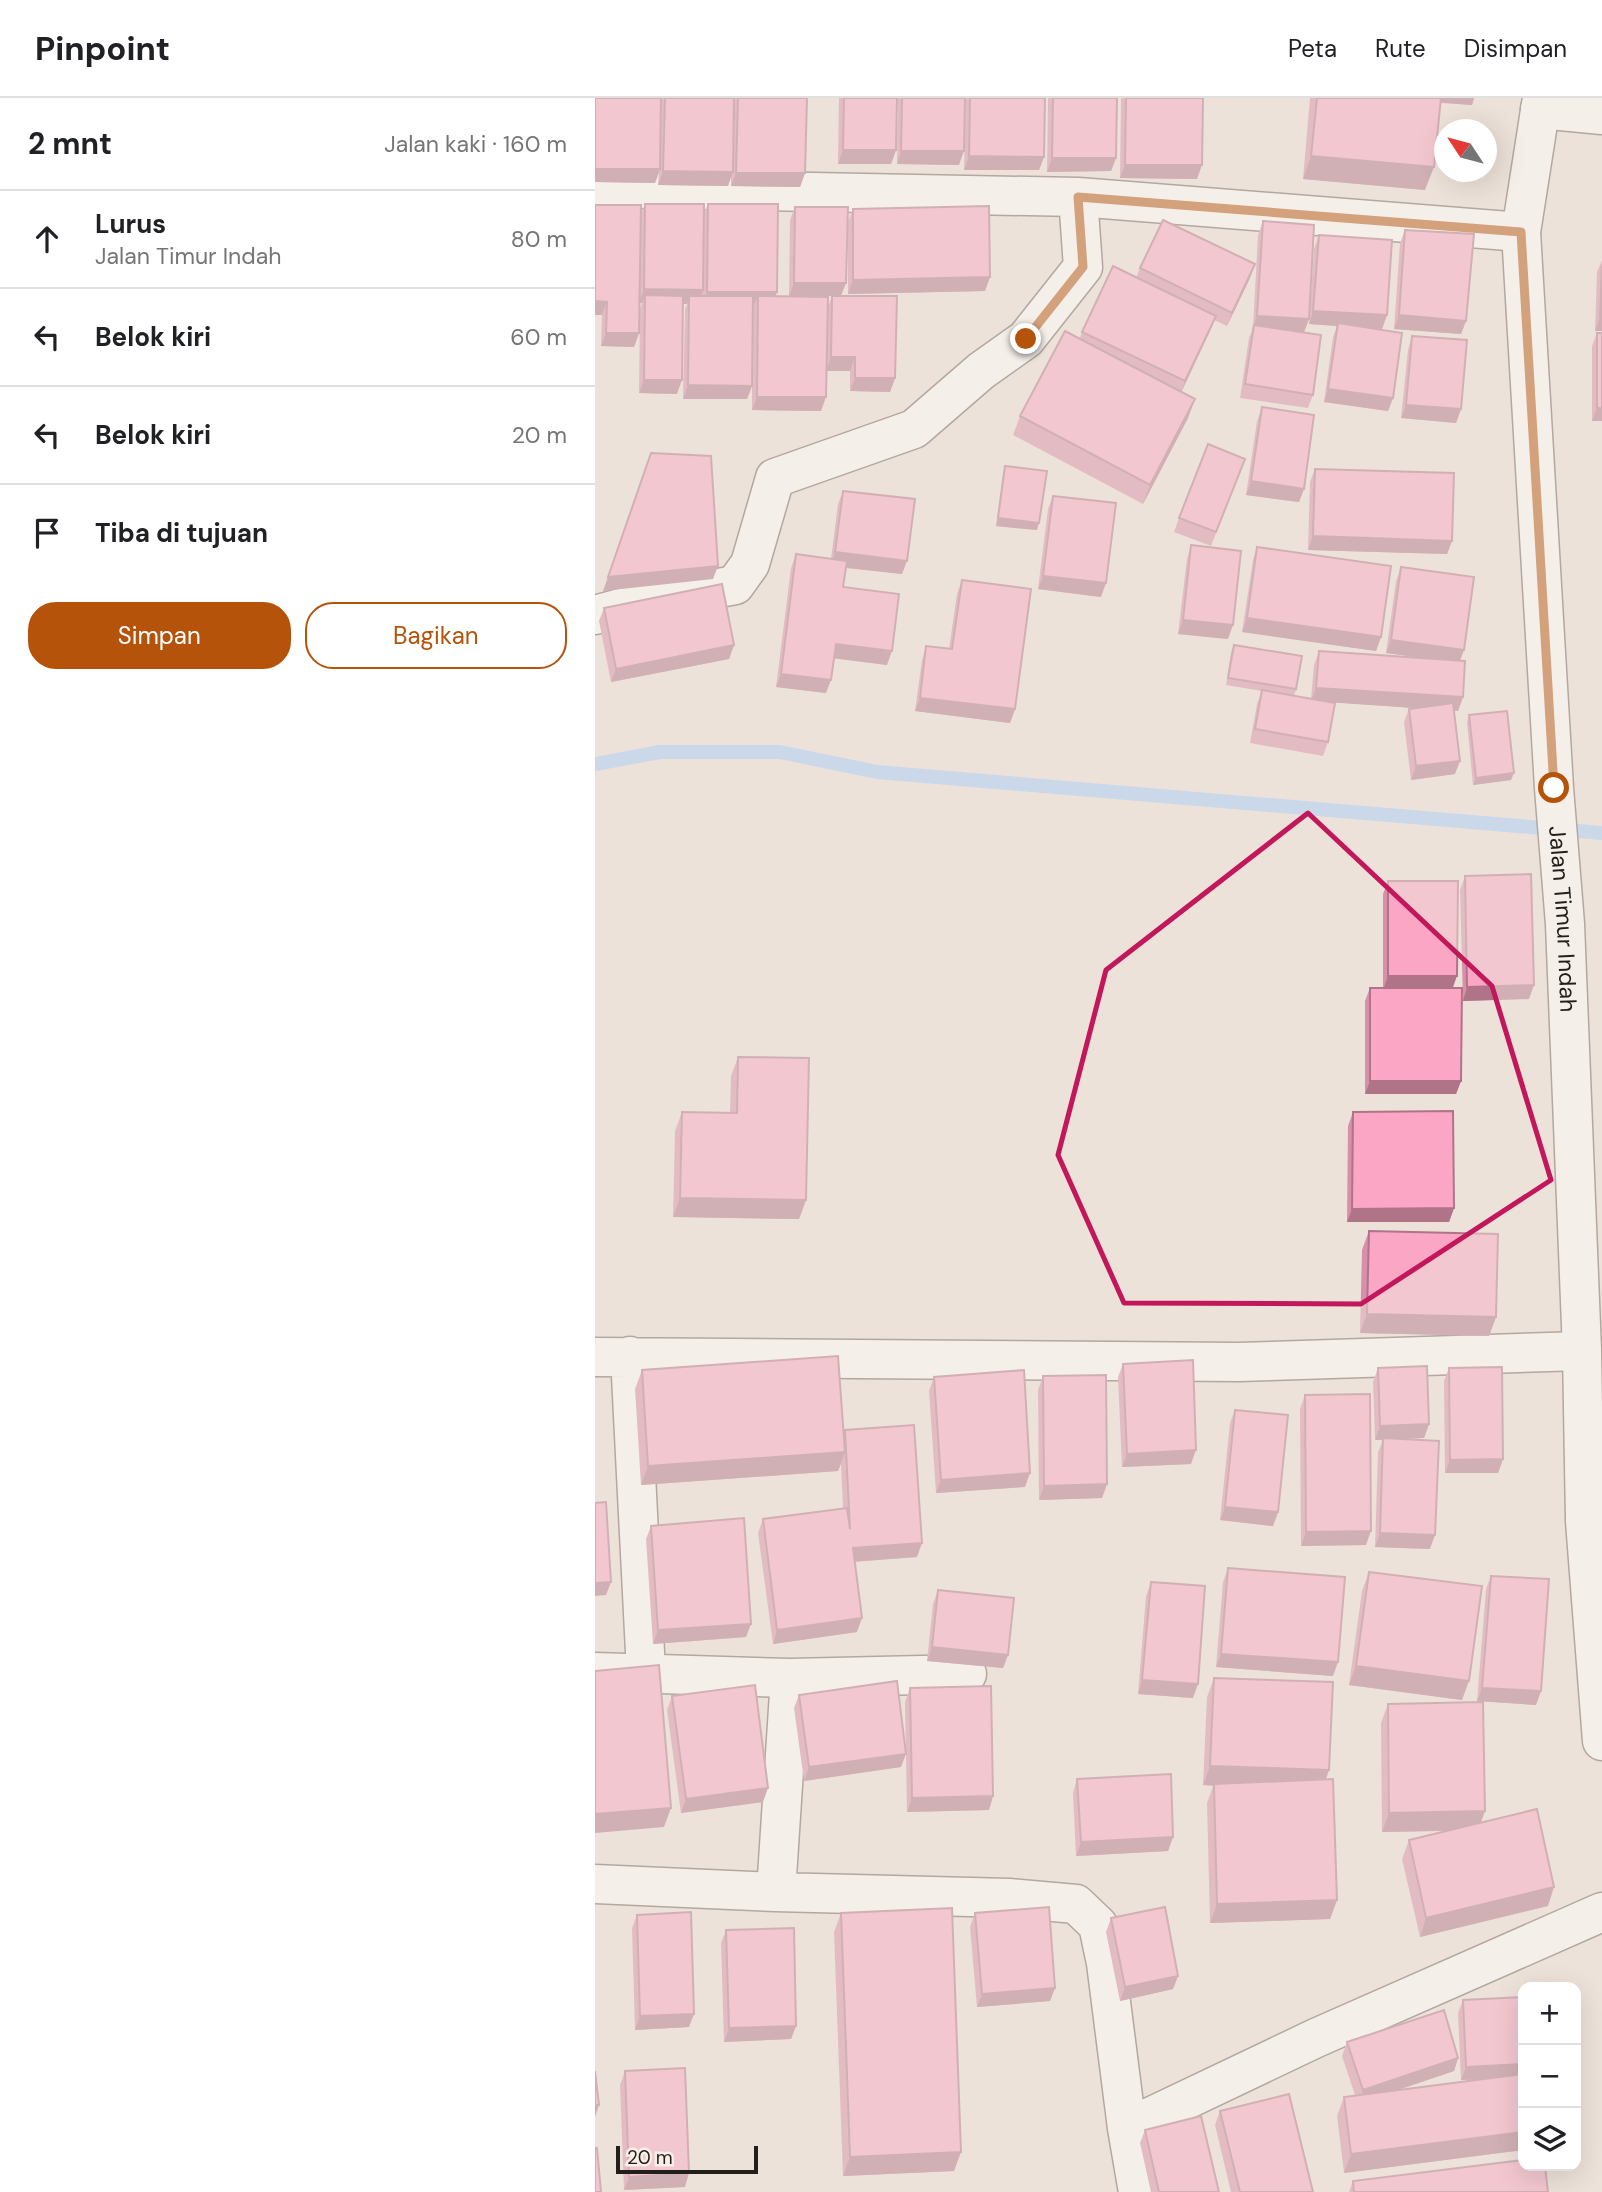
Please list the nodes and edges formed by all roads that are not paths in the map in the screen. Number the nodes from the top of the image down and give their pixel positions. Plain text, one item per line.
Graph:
1 (1541, 103) edge
2 (1602, 115) edge
3 (803, 151) edge
4 (595, 188) edge
5 (802, 191) junction
6 (1078, 197) junction
7 (1521, 232) junction
8 (595, 615) edge
9 (1582, 1351) junction
10 (612, 1356) edge
11 (595, 1672) edge
12 (646, 1672) junction
13 (967, 1674) edge
14 (790, 1678) junction
15 (1602, 1741) edge
16 (595, 1884) edge
17 (776, 1892) junction
18 (1602, 1912) edge
19 (1126, 2128) junction
20 (1138, 2192) edge

1 - 2 street
1 - 7 street, Jalan Timur Indah
3 - 5 street
4 - 5 street
5 - 6 street
6 - 7 street
6 - 8 street
7 - 9 street, Jalan Timur Indah
9 - 10 street
9 - 15 street, Jalan Timur Indah
10 - 12 street
11 - 12 street
12 - 14 street
13 - 14 street
14 - 17 street
16 - 17 street
17 - 19 street
18 - 19 street
19 - 20 street

